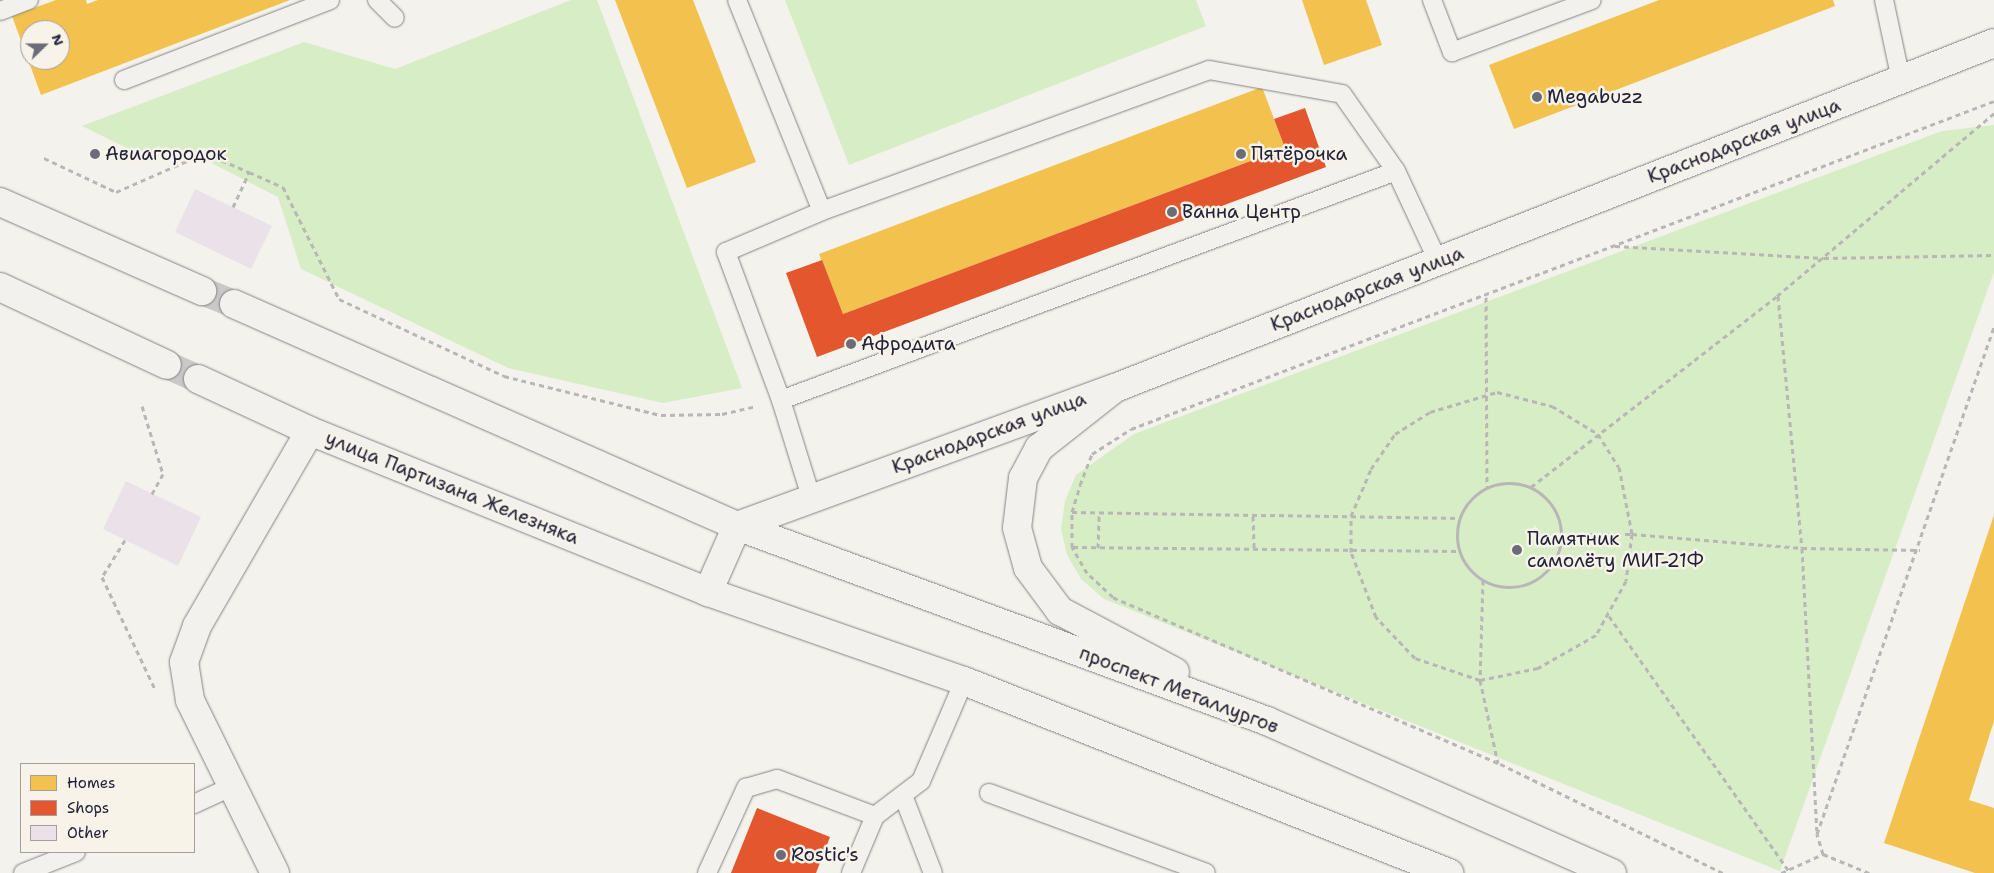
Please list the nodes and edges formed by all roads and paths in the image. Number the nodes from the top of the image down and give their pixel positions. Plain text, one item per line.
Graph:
1 (29, 0) edge
2 (330, 0) edge
3 (377, 0) edge
4 (737, 0) edge
5 (1432, 0) edge
6 (1592, 0) edge
7 (1884, 0) edge
8 (0, 11) edge
9 (395, 18) dead end
10 (1994, 43) edge
11 (124, 80) dead end
12 (1901, 80) junction
13 (1994, 101) edge
14 (1994, 113) edge
15 (44, 158) dead end
16 (1396, 171) junction
17 (249, 172) junction
18 (0, 202) edge
19 (233, 207) dead end
20 (822, 210) junction
21 (1612, 246) junction
22 (1994, 255) edge
23 (1824, 258) junction
24 (1438, 261) junction
25 (0, 288) edge
26 (202, 290) tunnel mouth
27 (1778, 296) junction
28 (1486, 297) junction
29 (234, 304) tunnel mouth
30 (1994, 327) edge
31 (167, 365) tunnel mouth
32 (198, 379) tunnel mouth
33 (1115, 388) junction
34 (1484, 394) junction
35 (781, 400) junction
36 (142, 406) dead end
37 (310, 431) junction
38 (1598, 434) junction
39 (1487, 487) junction
40 (1532, 487) junction
41 (152, 494) dead end
42 (811, 497) junction
43 (1072, 512) junction
44 (1099, 512) junction
45 (1253, 516) junction
46 (1350, 516) junction
47 (1460, 518) junction
48 (737, 526) junction
49 (1562, 534) junction
50 (1632, 534) junction
51 (125, 540) dead end
52 (1072, 547) junction
53 (1098, 548) junction
54 (1802, 548) junction
55 (1254, 550) junction
56 (1459, 550) junction
57 (1920, 550) junction
58 (1351, 552) junction
59 (1483, 580) junction
60 (708, 592) junction
61 (1609, 616) junction
62 (1480, 680) junction
63 (964, 681) junction
64 (156, 693) dead end
65 (1267, 721) junction
66 (1498, 762) junction
67 (233, 786) junction
68 (990, 793) dead end
69 (904, 798) junction
70 (195, 804) edge
71 (875, 816) junction
72 (1817, 834) junction
73 (73, 853) edge
74 (1823, 854) junction
75 (1413, 866) edge
76 (1788, 870) junction
77 (23, 873) edge
78 (275, 873) edge
79 (707, 873) edge
80 (851, 873) edge
81 (933, 873) edge
82 (1206, 873) edge
83 (1449, 873) edge
84 (1612, 873) edge
85 (1723, 873) edge
86 (1782, 873) edge
87 (1869, 873) edge

1 - 8 lane
2 - 11 lane
3 - 9 lane
4 - 20 lane
5 - 6 lane
7 - 12 lane
10 - 12 main road, Краснодарская улица
12 - 24 main road, Краснодарская улица
13 - 21 path
14 - 23 path
15 - 17 path
16 - 20 lane
16 - 24 lane
16 - 35 lane
17 - 19 path
17 - 35 path
18 - 26 main road
20 - 35 lane
21 - 23 path
21 - 28 path
22 - 23 path
23 - 27 path
24 - 33 main road, Краснодарская улица
25 - 31 main road
27 - 38 path
27 - 54 path
28 - 34 path
28 - 43 path
29 - 48 main road
30 - 57 path
32 - 37 main road, улица Партизана Железняка
33 - 42 main road, Краснодарская улица
33 - 65 main road
34 - 38 path
34 - 39 path
34 - 46 path
35 - 42 lane
36 - 41 path
37 - 60 main road, улица Партизана Железняка
37 - 67 main road
38 - 40 path
38 - 50 path
39 - 40 path
39 - 47 path
40 - 49 path
42 - 48 main road, Краснодарская улица
43 - 44 path
43 - 52 path
44 - 45 path
44 - 53 path
45 - 46 path
45 - 55 path
46 - 47 path
46 - 58 path
47 - 56 path
48 - 60 main road
48 - 65 main road, проспект Металлургов
49 - 50 path
49 - 59 path
50 - 54 path
50 - 61 path
51 - 64 path
52 - 53 path
52 - 66 path
53 - 55 path
54 - 57 path
54 - 72 path
55 - 58 path
56 - 58 path
56 - 59 path
57 - 72 path
58 - 62 path
59 - 62 path
60 - 63 main road
61 - 62 path
61 - 76 path
62 - 66 path
63 - 69 lane
63 - 75 main road
65 - 84 main road, проспект Металлургов
66 - 85 path
67 - 70 lane
67 - 78 main road
68 - 82 lane
69 - 71 lane
69 - 81 lane
71 - 79 lane
71 - 80 lane
72 - 74 path
73 - 77 lane
74 - 76 path
74 - 87 path
75 - 83 main road
76 - 86 path

